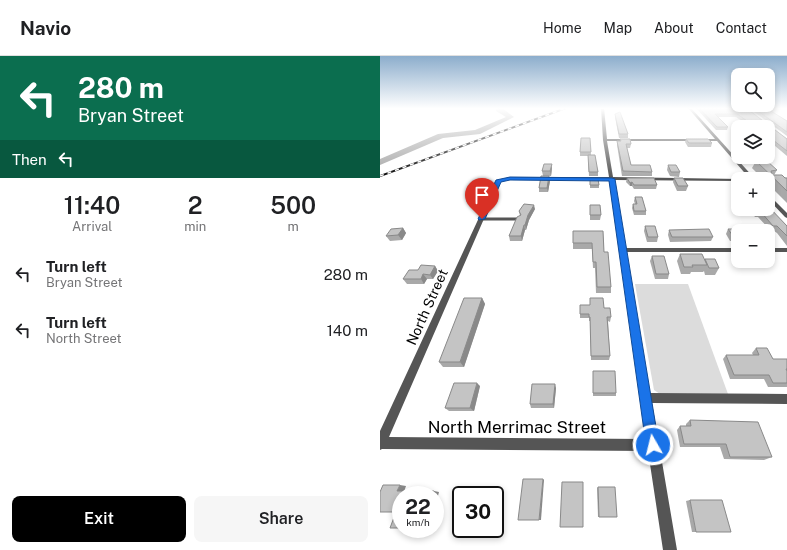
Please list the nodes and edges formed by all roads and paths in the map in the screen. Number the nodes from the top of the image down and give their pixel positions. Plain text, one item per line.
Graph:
1 (604, 131) edge
2 (710, 131) edge
3 (605, 140) junction
4 (718, 140) junction
5 (747, 172) edge
6 (612, 179) junction
7 (731, 180) edge
8 (775, 203) edge
9 (787, 216) edge
10 (482, 219) junction
11 (519, 219) edge
12 (624, 250) junction
13 (731, 250) edge
14 (775, 250) edge
15 (787, 250) edge
16 (646, 398) junction
17 (787, 399) edge
18 (380, 444) edge
19 (653, 445) junction
20 (670, 550) edge

1 - 3 street
2 - 4 street
3 - 4 street
3 - 6 street
4 - 5 street
6 - 7 street
6 - 10 street, North Street
6 - 12 street
8 - 9 street
10 - 11 lane
10 - 18 street, North Street
12 - 13 street
12 - 16 street
14 - 15 street
16 - 17 street
16 - 19 street
18 - 19 street, North Merrimac Street
19 - 20 street

